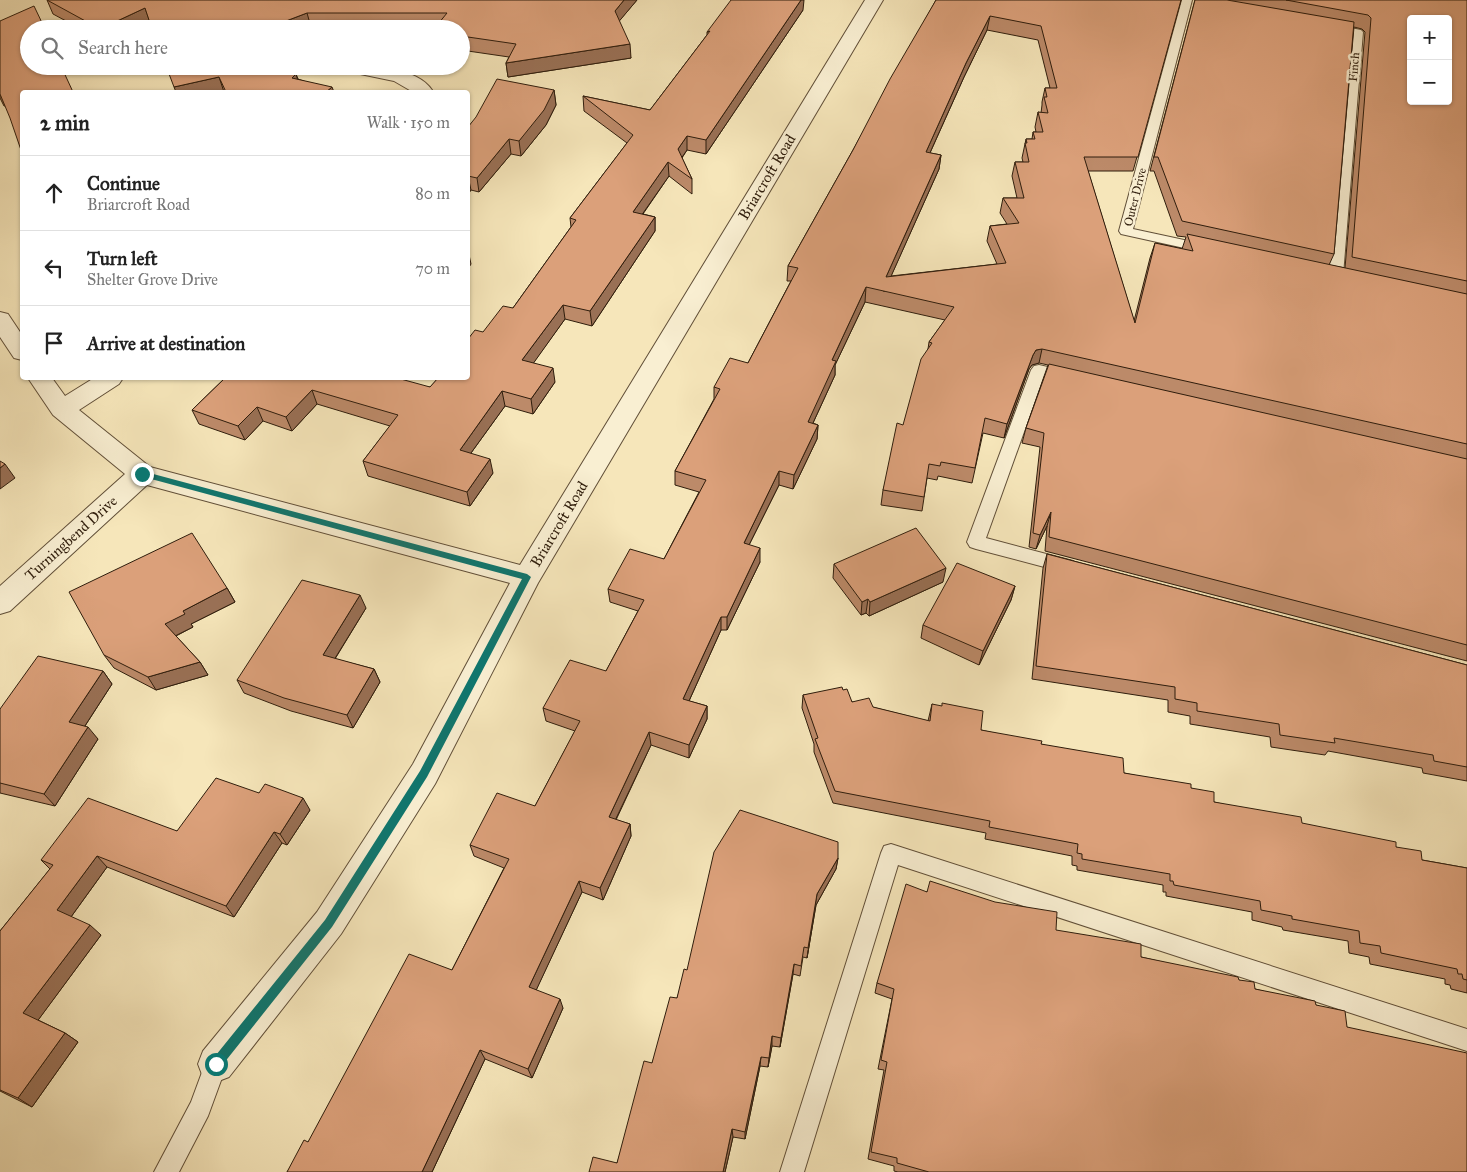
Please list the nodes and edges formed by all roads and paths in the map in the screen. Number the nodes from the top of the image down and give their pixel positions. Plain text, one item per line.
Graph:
1 (874, 0) edge
2 (1190, 2) edge
3 (1318, 25) edge
4 (391, 75) edge
5 (423, 90) edge
6 (1222, 252) edge
7 (1336, 275) edge
8 (0, 319) edge
9 (20, 349) edge
10 (41, 380) edge
11 (108, 380) edge
12 (1088, 381) edge
13 (62, 410) junction
14 (142, 474) junction
15 (1082, 570) edge
16 (527, 577) junction
17 (0, 603) edge
18 (1467, 1040) edge
19 (216, 1064) joint
20 (795, 1171) edge
21 (166, 1172) edge

1 - 16 street, Briarcroft Road
2 - 6 lane, Outer Drive
3 - 7 lane, Finch
4 - 5 street
8 - 9 street
10 - 13 street
11 - 13 street
12 - 15 lane
13 - 14 street
14 - 16 street
14 - 17 street, Turningbend Drive
16 - 19 street, Briarcroft Road
18 - 20 lane
19 - 21 lane

